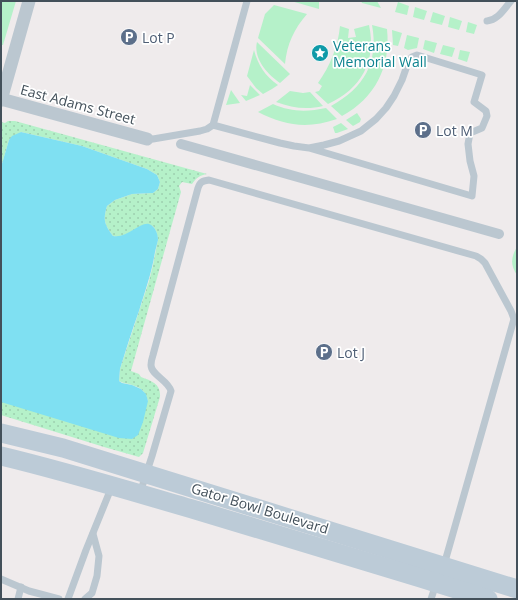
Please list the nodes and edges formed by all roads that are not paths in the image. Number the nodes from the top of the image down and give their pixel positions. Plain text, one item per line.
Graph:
1 (30, 1) edge
2 (247, 1) edge
3 (511, 1) edge
4 (487, 21) dead end
5 (1, 100) edge
6 (213, 125) junction
7 (147, 138) joint
8 (181, 144) dead end
9 (309, 148) junction
10 (500, 234) dead end
11 (1, 426) edge
12 (1, 433) edge
13 (64, 448) junction
14 (1, 456) edge
15 (1, 460) edge
16 (26, 462) junction
17 (147, 473) junction
18 (112, 486) junction
19 (140, 494) junction
20 (93, 534) junction
21 (1, 579) edge
22 (438, 579) edge
23 (21, 587) junction
24 (517, 589) edge
25 (18, 599) edge
26 (59, 599) edge
27 (68, 599) edge
28 (85, 599) edge
29 (488, 599) edge

1 - 5 street
2 - 6 lane
3 - 4 lane
5 - 7 street, East Adams Street
6 - 7 lane
6 - 9 lane
8 - 10 street
9 - 9 lane
11 - 13 main road
12 - 13 main road, Gator Bowl Boulevard
13 - 17 main road, Gator Bowl Boulevard
14 - 16 main road, Gator Bowl Boulevard
15 - 16 main road
16 - 18 main road, Gator Bowl Boulevard
17 - 19 lane
17 - 22 main road, Gator Bowl Boulevard
17 - 22 lane
18 - 19 main road, Gator Bowl Boulevard
18 - 20 lane
19 - 22 main road, Gator Bowl Boulevard
20 - 27 lane
20 - 28 lane
21 - 23 lane
22 - 24 main road, Gator Bowl Boulevard
22 - 29 main road, Gator Bowl Boulevard
23 - 25 lane
23 - 26 lane

